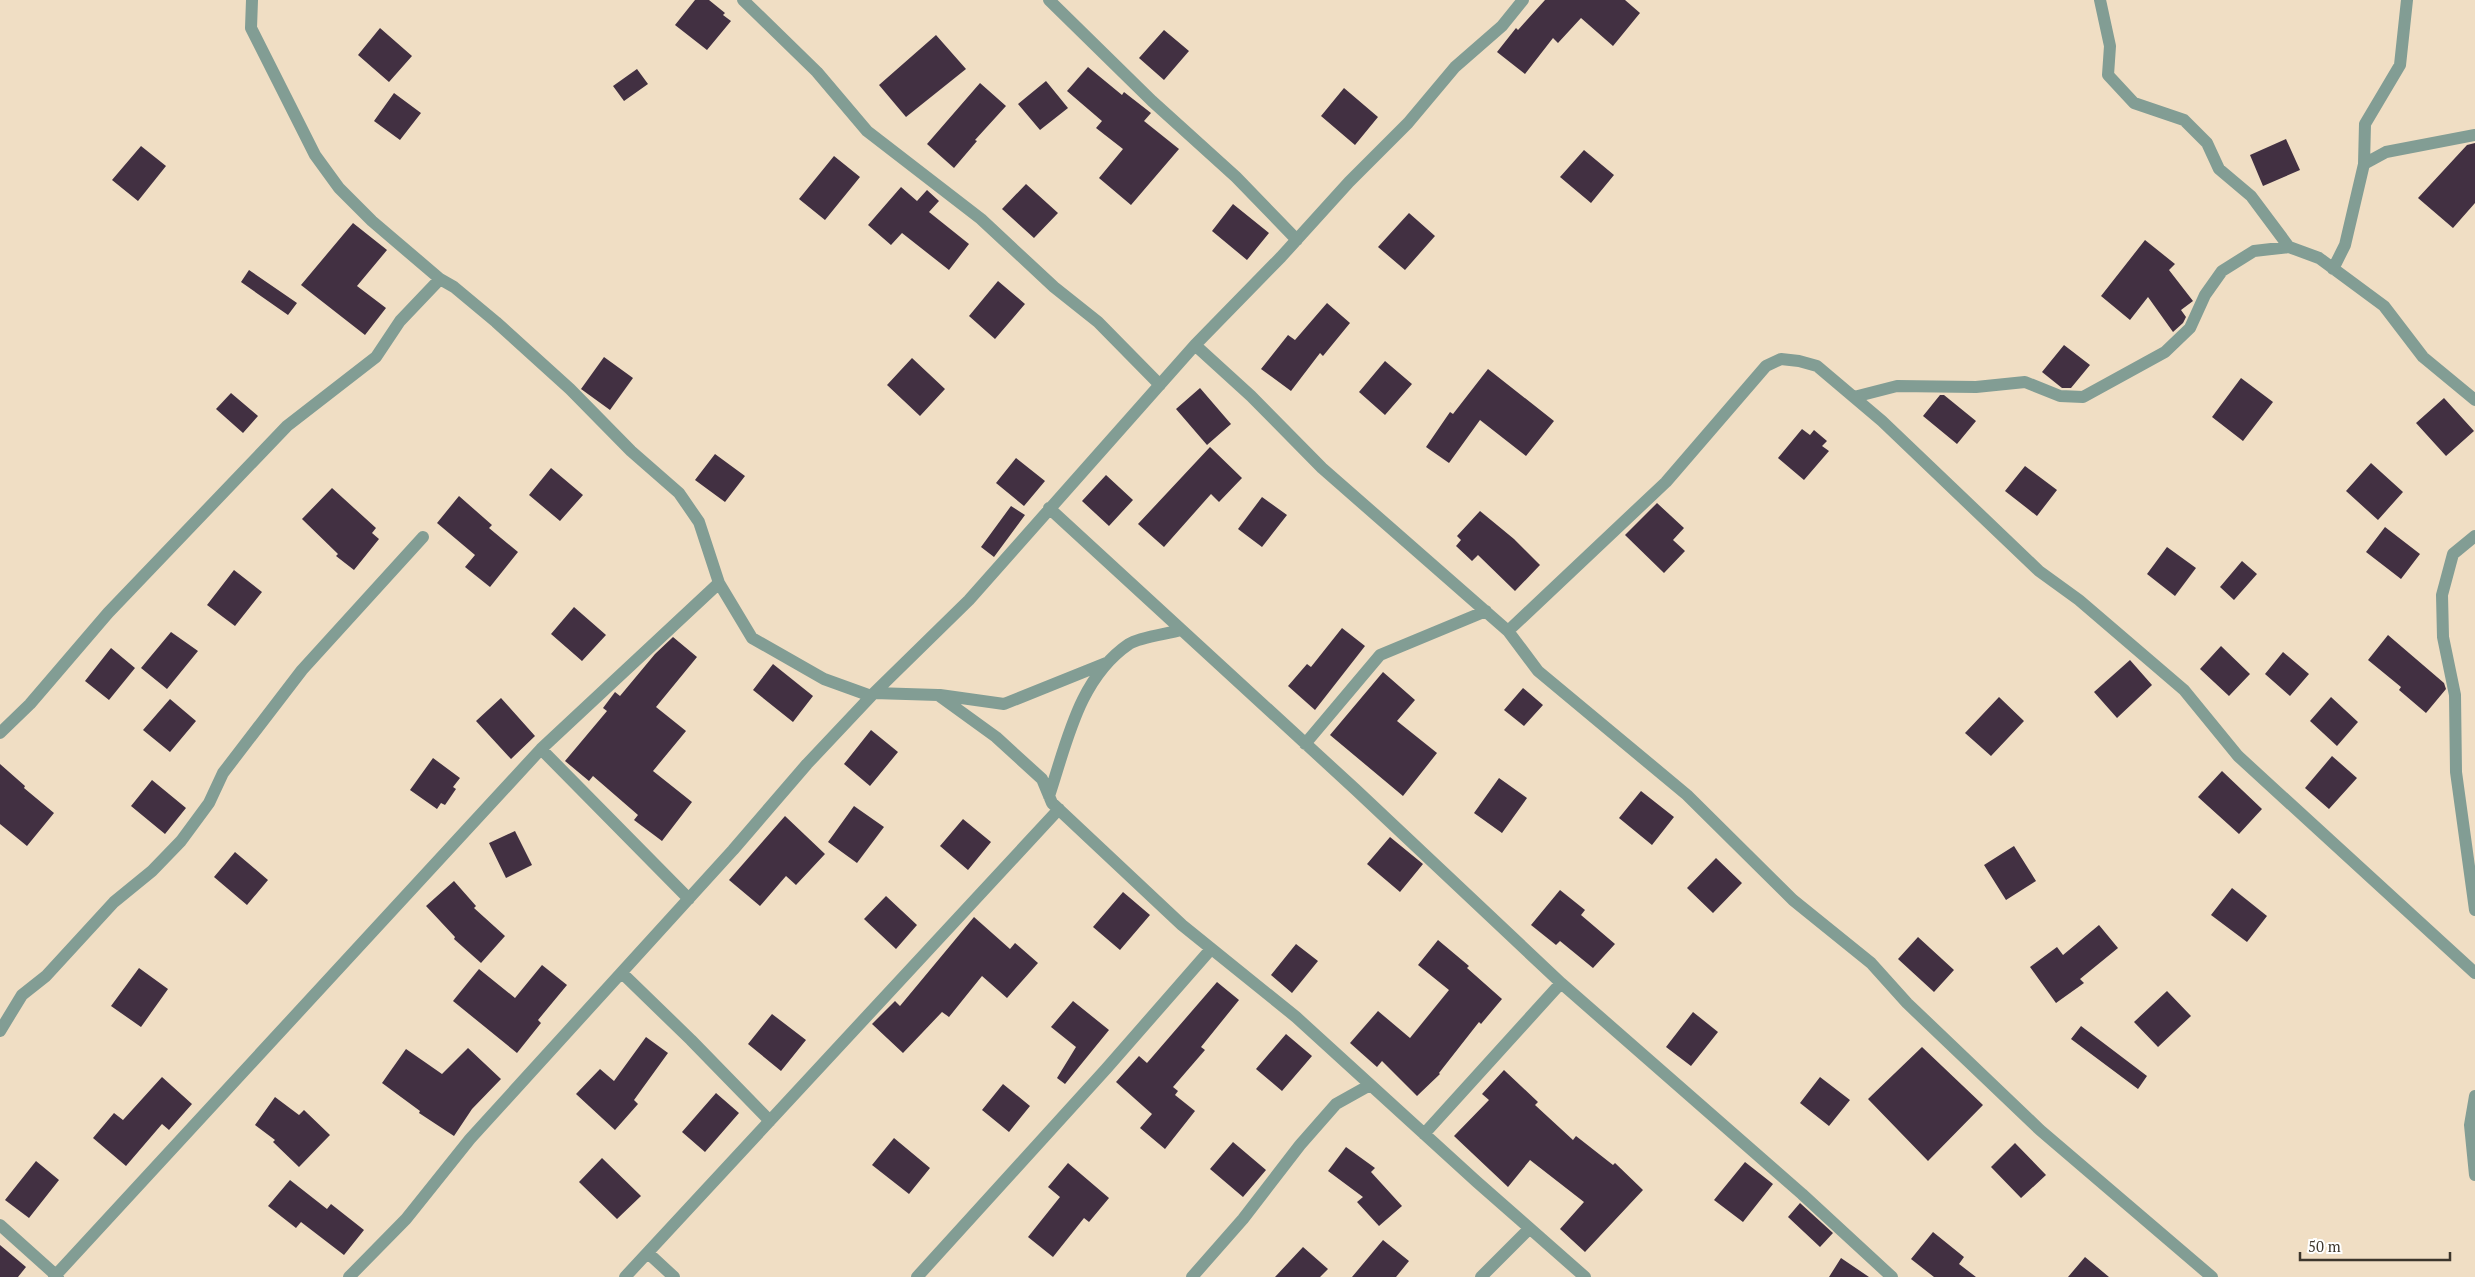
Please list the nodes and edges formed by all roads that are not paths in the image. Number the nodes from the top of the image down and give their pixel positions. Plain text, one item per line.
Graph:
1 (252, 0) edge
2 (743, 0) edge
3 (1049, 0) edge
4 (1523, 0) edge
5 (2100, 0) edge
6 (2407, 0) edge
7 (2475, 135) edge
8 (2364, 164) junction
9 (1296, 240) junction
10 (2289, 247) junction
11 (2333, 268) junction
12 (440, 279) junction
13 (1195, 346) junction
14 (1160, 385) junction
15 (1854, 398) junction
16 (2475, 400) edge
17 (1050, 508) junction
18 (2475, 536) edge
19 (423, 537) dead end
20 (719, 583) junction
21 (1486, 611) junction
22 (1181, 630) junction
23 (1508, 630) junction
24 (1106, 663) junction
25 (872, 695) junction
26 (938, 695) junction
27 (0, 733) edge
28 (1305, 744) junction
29 (541, 749) junction
30 (1049, 796) junction
31 (1059, 809) junction
32 (2469, 828) edge
33 (689, 899) junction
34 (2475, 910) edge
35 (1211, 949) junction
36 (622, 973) junction
37 (2475, 973) edge
38 (1561, 983) junction
39 (0, 1031) edge
40 (1370, 1085) junction
41 (2475, 1096) edge
42 (770, 1121) junction
43 (1424, 1134) junction
44 (2475, 1175) edge
45 (0, 1225) edge
46 (1529, 1228) junction
47 (648, 1253) junction
48 (56, 1276) edge
49 (349, 1277) edge
50 (625, 1277) edge
51 (674, 1277) edge
52 (916, 1277) edge
53 (1192, 1277) edge
54 (1481, 1277) edge
55 (1585, 1277) edge
56 (1892, 1277) edge
57 (2212, 1277) edge

1 - 12 street
2 - 14 street
3 - 9 street
4 - 9 street
5 - 10 street
6 - 8 street
7 - 8 street
8 - 11 street
9 - 13 street
10 - 11 street
10 - 15 street
11 - 16 street
12 - 20 street
12 - 27 street
13 - 14 street
13 - 21 street
14 - 17 street
15 - 23 street
15 - 37 street
17 - 22 street
17 - 25 street
18 - 32 street
19 - 39 street
20 - 25 street
20 - 29 street
21 - 23 street
21 - 28 street
22 - 24 street
22 - 28 street
23 - 57 street
24 - 26 street
24 - 30 street
25 - 26 street
25 - 33 street
26 - 30 street
28 - 38 street
29 - 33 street
29 - 48 street
30 - 31 street
31 - 35 street
31 - 42 street
32 - 34 street
33 - 36 street
35 - 40 street
35 - 52 street
36 - 42 street
36 - 49 street
38 - 43 street
38 - 56 street
40 - 43 street
40 - 53 street
41 - 44 street
42 - 47 street
43 - 46 street
45 - 48 street
46 - 54 street
46 - 55 street
47 - 50 street
47 - 51 street

